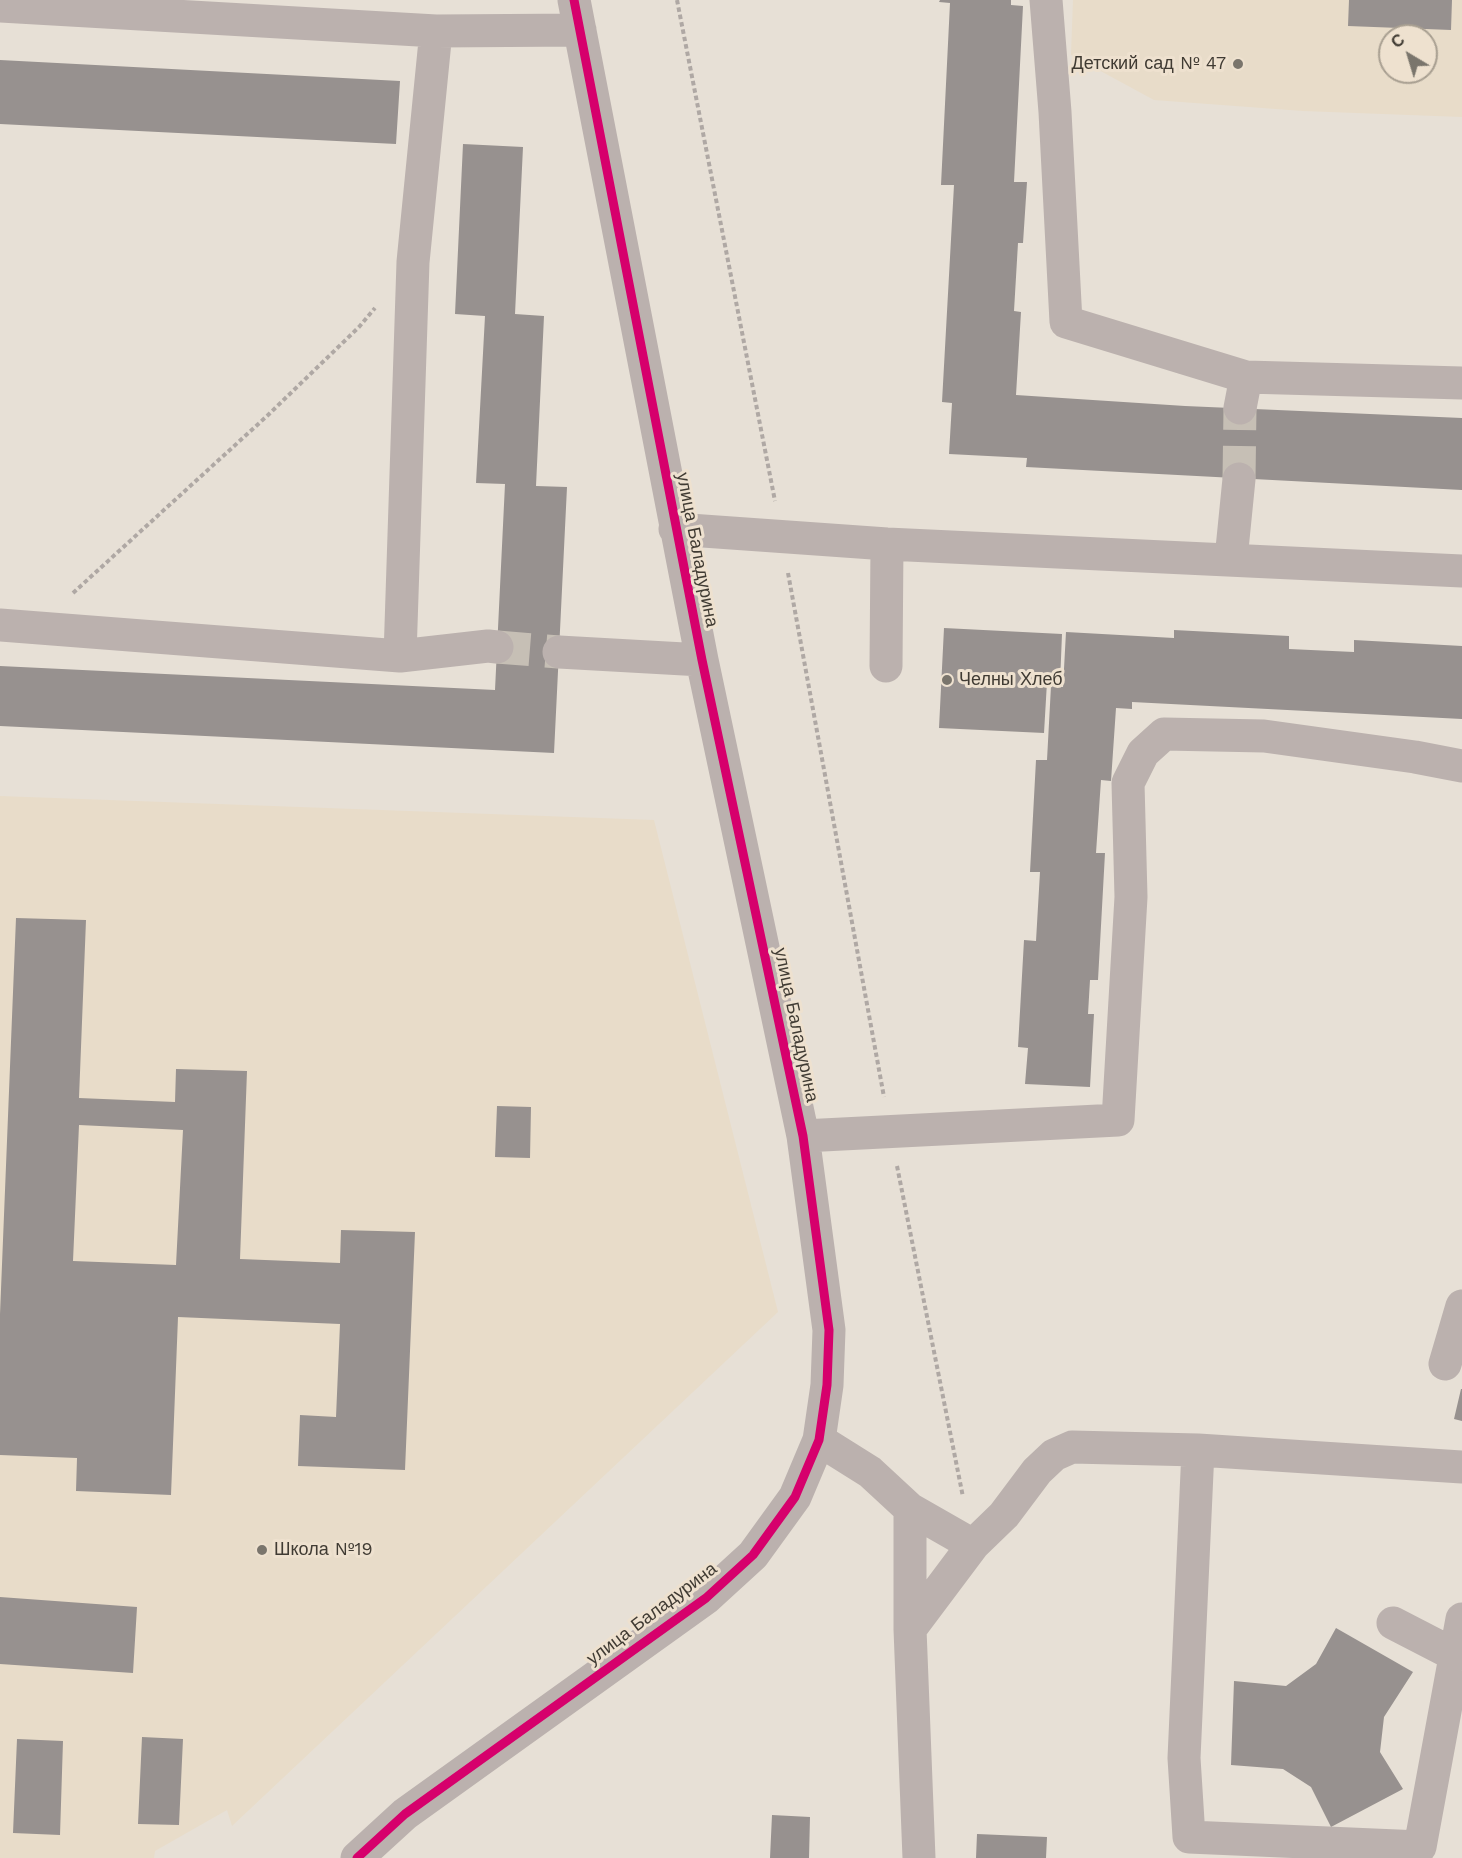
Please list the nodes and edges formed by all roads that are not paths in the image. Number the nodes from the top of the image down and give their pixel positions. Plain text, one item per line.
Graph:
1 (1046, 0) edge
2 (0, 6) edge
3 (577, 15) edge
4 (436, 31) junction
5 (1246, 377) junction
6 (1462, 383) edge
7 (1240, 408) tunnel mouth
8 (1239, 479) tunnel mouth
9 (675, 529) junction
10 (887, 544) junction
11 (1231, 559) junction
12 (1462, 571) edge
13 (0, 625) edge
14 (497, 647) tunnel mouth
15 (559, 652) tunnel mouth
16 (400, 656) junction
17 (702, 660) junction
18 (886, 666) dead end
19 (1462, 766) edge
20 (803, 1136) junction
21 (1462, 1306) edge
22 (1445, 1364) dead end
23 (819, 1440) junction
24 (1198, 1450) junction
25 (1462, 1467) edge
26 (910, 1509) junction
27 (973, 1545) junction
28 (1462, 1619) edge
29 (1393, 1623) dead end
30 (910, 1629) junction
31 (1455, 1655) junction
32 (1419, 1852) edge
33 (357, 1858) edge
34 (918, 1858) edge

1 - 5 street
2 - 4 street
3 - 4 street
3 - 9 street, улица Баладурина
4 - 16 street
5 - 6 street
5 - 7 street
8 - 11 street
9 - 10 street
9 - 17 street, улица Баладурина
10 - 11 street
10 - 18 street
11 - 12 street
13 - 16 street
14 - 16 street
15 - 17 street
17 - 20 street, улица Баладурина
19 - 20 street
20 - 23 street, улица Баладурина
21 - 22 street
23 - 26 street
23 - 33 street, улица Баладурина
24 - 25 street
24 - 27 street
24 - 32 street
26 - 27 street
26 - 30 street
27 - 30 street
28 - 31 street
29 - 31 street
30 - 34 street
31 - 32 street

